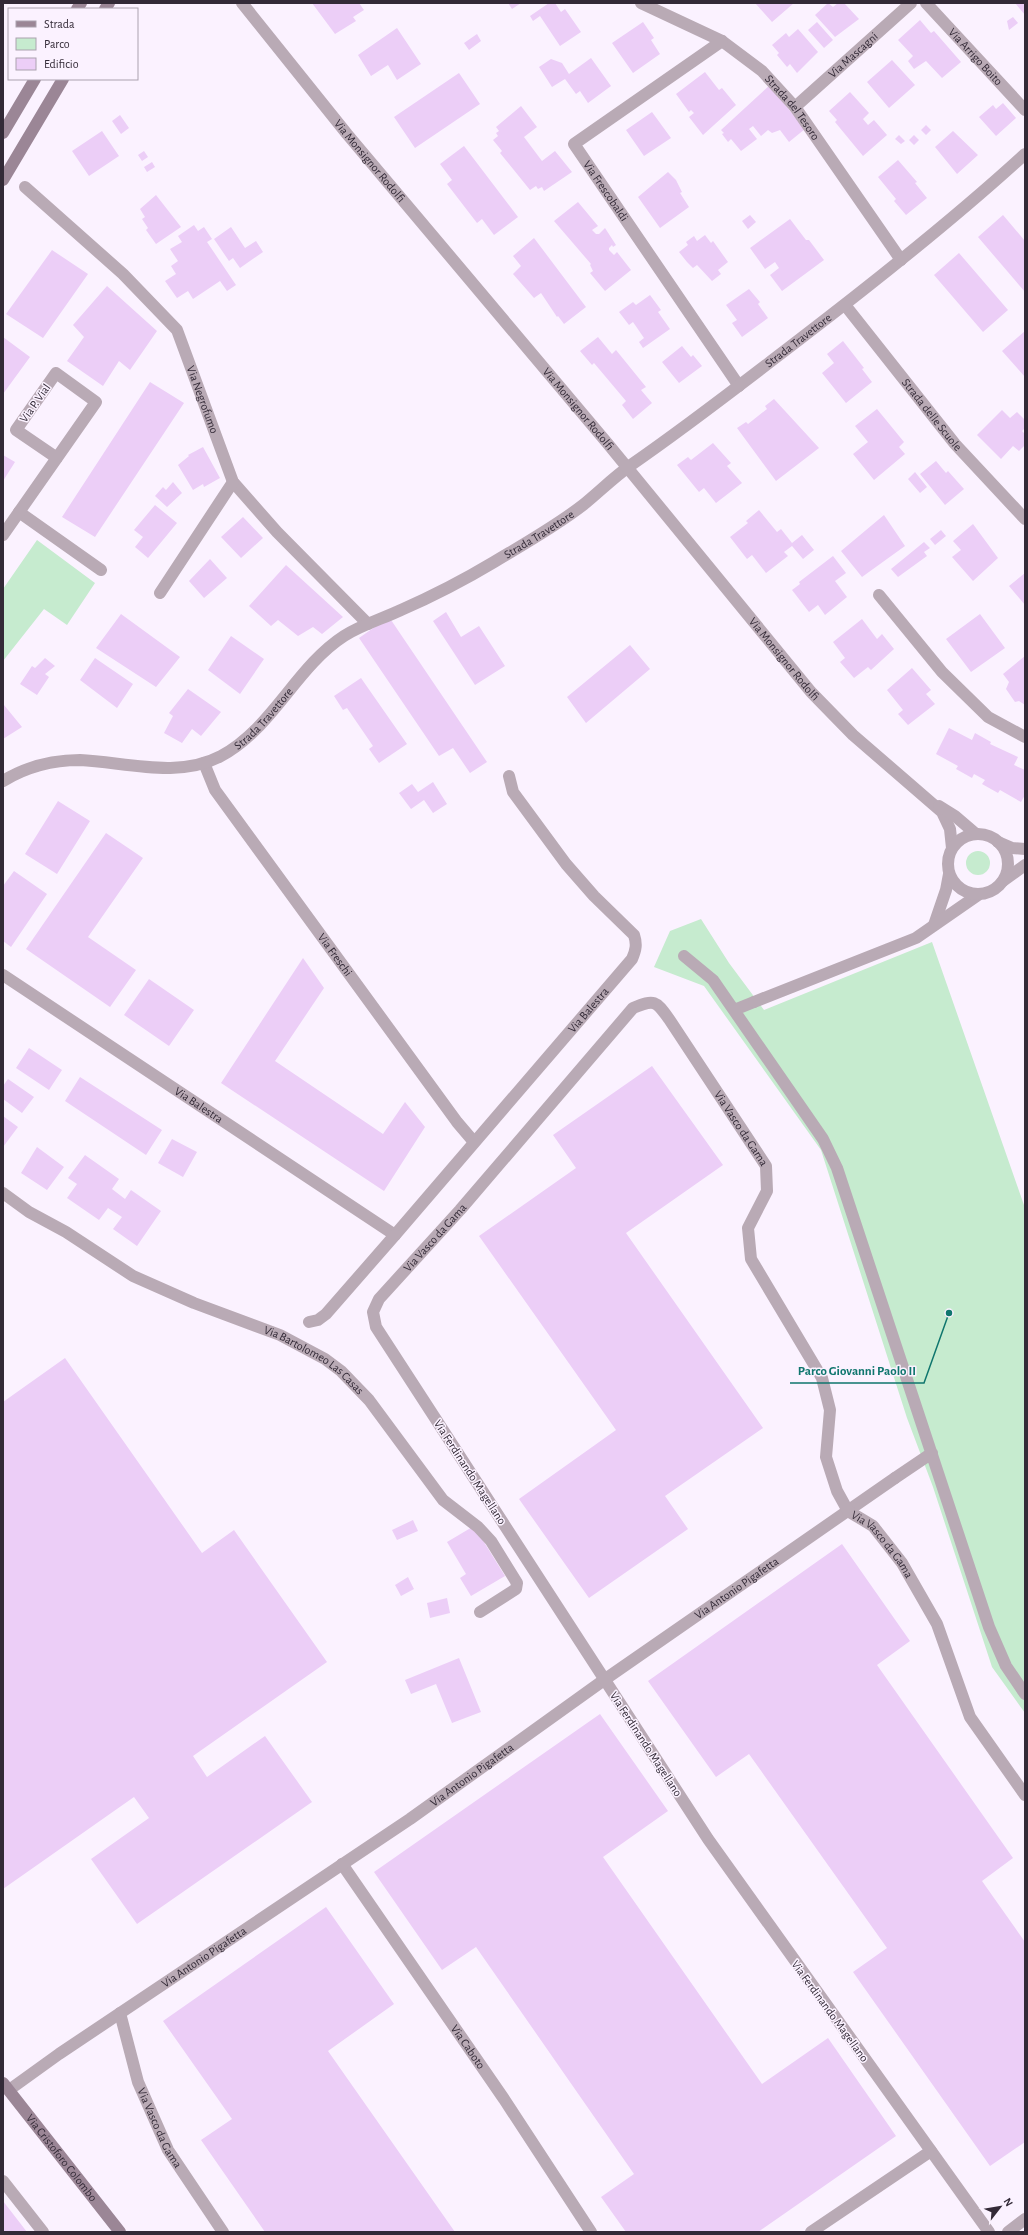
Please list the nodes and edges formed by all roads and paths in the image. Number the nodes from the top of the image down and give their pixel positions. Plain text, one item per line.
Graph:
1 (232, 3) edge
2 (242, 3) edge
3 (641, 3) edge
4 (911, 3) edge
5 (926, 3) edge
6 (252, 17) junction
7 (722, 41) junction
8 (34, 80) edge
9 (62, 80) edge
10 (795, 107) junction
11 (1025, 110) edge
12 (3, 133) edge
13 (1025, 154) edge
14 (3, 180) edge
15 (25, 187) dead end
16 (901, 260) junction
17 (845, 304) junction
18 (739, 386) junction
19 (57, 458) junction
20 (627, 468) junction
21 (233, 482) junction
22 (19, 512) junction
23 (1025, 519) edge
24 (3, 535) edge
25 (101, 570) dead end
26 (160, 593) dead end
27 (879, 595) dead end
28 (368, 624) junction
29 (1025, 737) edge
30 (204, 763) junction
31 (509, 776) dead end
32 (3, 781) edge
33 (930, 800) junction
34 (976, 834) junction
35 (998, 842) junction
36 (952, 848) junction
37 (1025, 849) edge
38 (1025, 865) edge
39 (949, 874) junction
40 (1003, 881) junction
41 (978, 895) junction
42 (934, 925) junction
43 (684, 956) dead end
44 (3, 975) edge
45 (734, 1010) junction
46 (474, 1142) junction
47 (3, 1193) edge
48 (395, 1235) junction
49 (309, 1322) dead end
50 (376, 1327) joint
51 (932, 1453) junction
52 (848, 1511) junction
53 (480, 1612) dead end
54 (604, 1680) junction
55 (1025, 1694) edge
56 (1025, 1795) edge
57 (342, 1864) junction
58 (120, 2013) junction
59 (6, 2087) edge
60 (930, 2151) junction
61 (3, 2181) edge
62 (1025, 2219) edge
63 (43, 2232) edge
64 (120, 2232) edge
65 (223, 2232) edge
66 (591, 2232) edge
67 (811, 2232) edge
68 (989, 2232) edge
69 (1008, 2232) edge

1 - 6 street
2 - 6 street, Via Monsignor Rodolfi
3 - 7 street, Strada del Tesoro
4 - 10 street, Via Mascagni
5 - 11 street, Via Arrigo Boito
6 - 20 street, Via Monsignor Rodolfi
7 - 10 street, Strada del Tesoro
7 - 18 street, Via Frescobaldi
8 - 12 main road
9 - 14 main road
10 - 16 street, Strada del Tesoro
13 - 16 street, Strada Travettore
15 - 21 street, Via Negrofumo
16 - 17 street, Strada Travettore
17 - 18 street, Strada Travettore
17 - 23 street, Strada delle Scuole
18 - 20 street, Strada Travettore
19 - 19 street, Via P. Vial
19 - 22 street, Via P. Vial
20 - 28 street, Strada Travettore
20 - 33 street, Via Monsignor Rodolfi
21 - 26 street
21 - 28 street, Via Negrofumo
22 - 24 street, Via P. Vial
22 - 25 street
27 - 29 street
28 - 30 street, Strada Travettore
30 - 32 street, Strada Travettore
30 - 46 street, Via Freschi
31 - 46 street, Via Balestra
33 - 34 street, Via Monsignor Rodolfi
33 - 36 street, Via Monsignor Rodolfi
34 - 35 street, Via Monsignor Rodolfi
34 - 36 street
35 - 37 street, Via Monsignor Rodolfi
35 - 40 street
36 - 39 street, Via Monsignor Rodolfi
38 - 40 street
39 - 41 street
39 - 42 street
40 - 41 street
41 - 42 street
42 - 45 street
43 - 45 street
44 - 48 street, Via Balestra
45 - 51 street
46 - 48 street, Via Balestra
47 - 53 street, Via Bartolomeo Las Casas
48 - 49 street, Via Balestra
50 - 52 street, Via Vasco da Gama
50 - 54 street, Via Ferdinando Magellano
51 - 52 street, Via Antonio Pigafetta
51 - 55 street
52 - 54 street, Via Antonio Pigafetta
52 - 56 street, Via Vasco da Gama
54 - 57 street, Via Antonio Pigafetta
54 - 60 street, Via Ferdinando Magellano
57 - 58 street, Via Antonio Pigafetta
57 - 66 street, Via Caboto
58 - 59 street, Via Antonio Pigafetta
58 - 65 street, Via Vasco da Gama
59 - 64 main road, Via Cristoforo Colombo
60 - 67 street
60 - 68 street, Via Ferdinando Magellano
61 - 63 street
62 - 69 street

